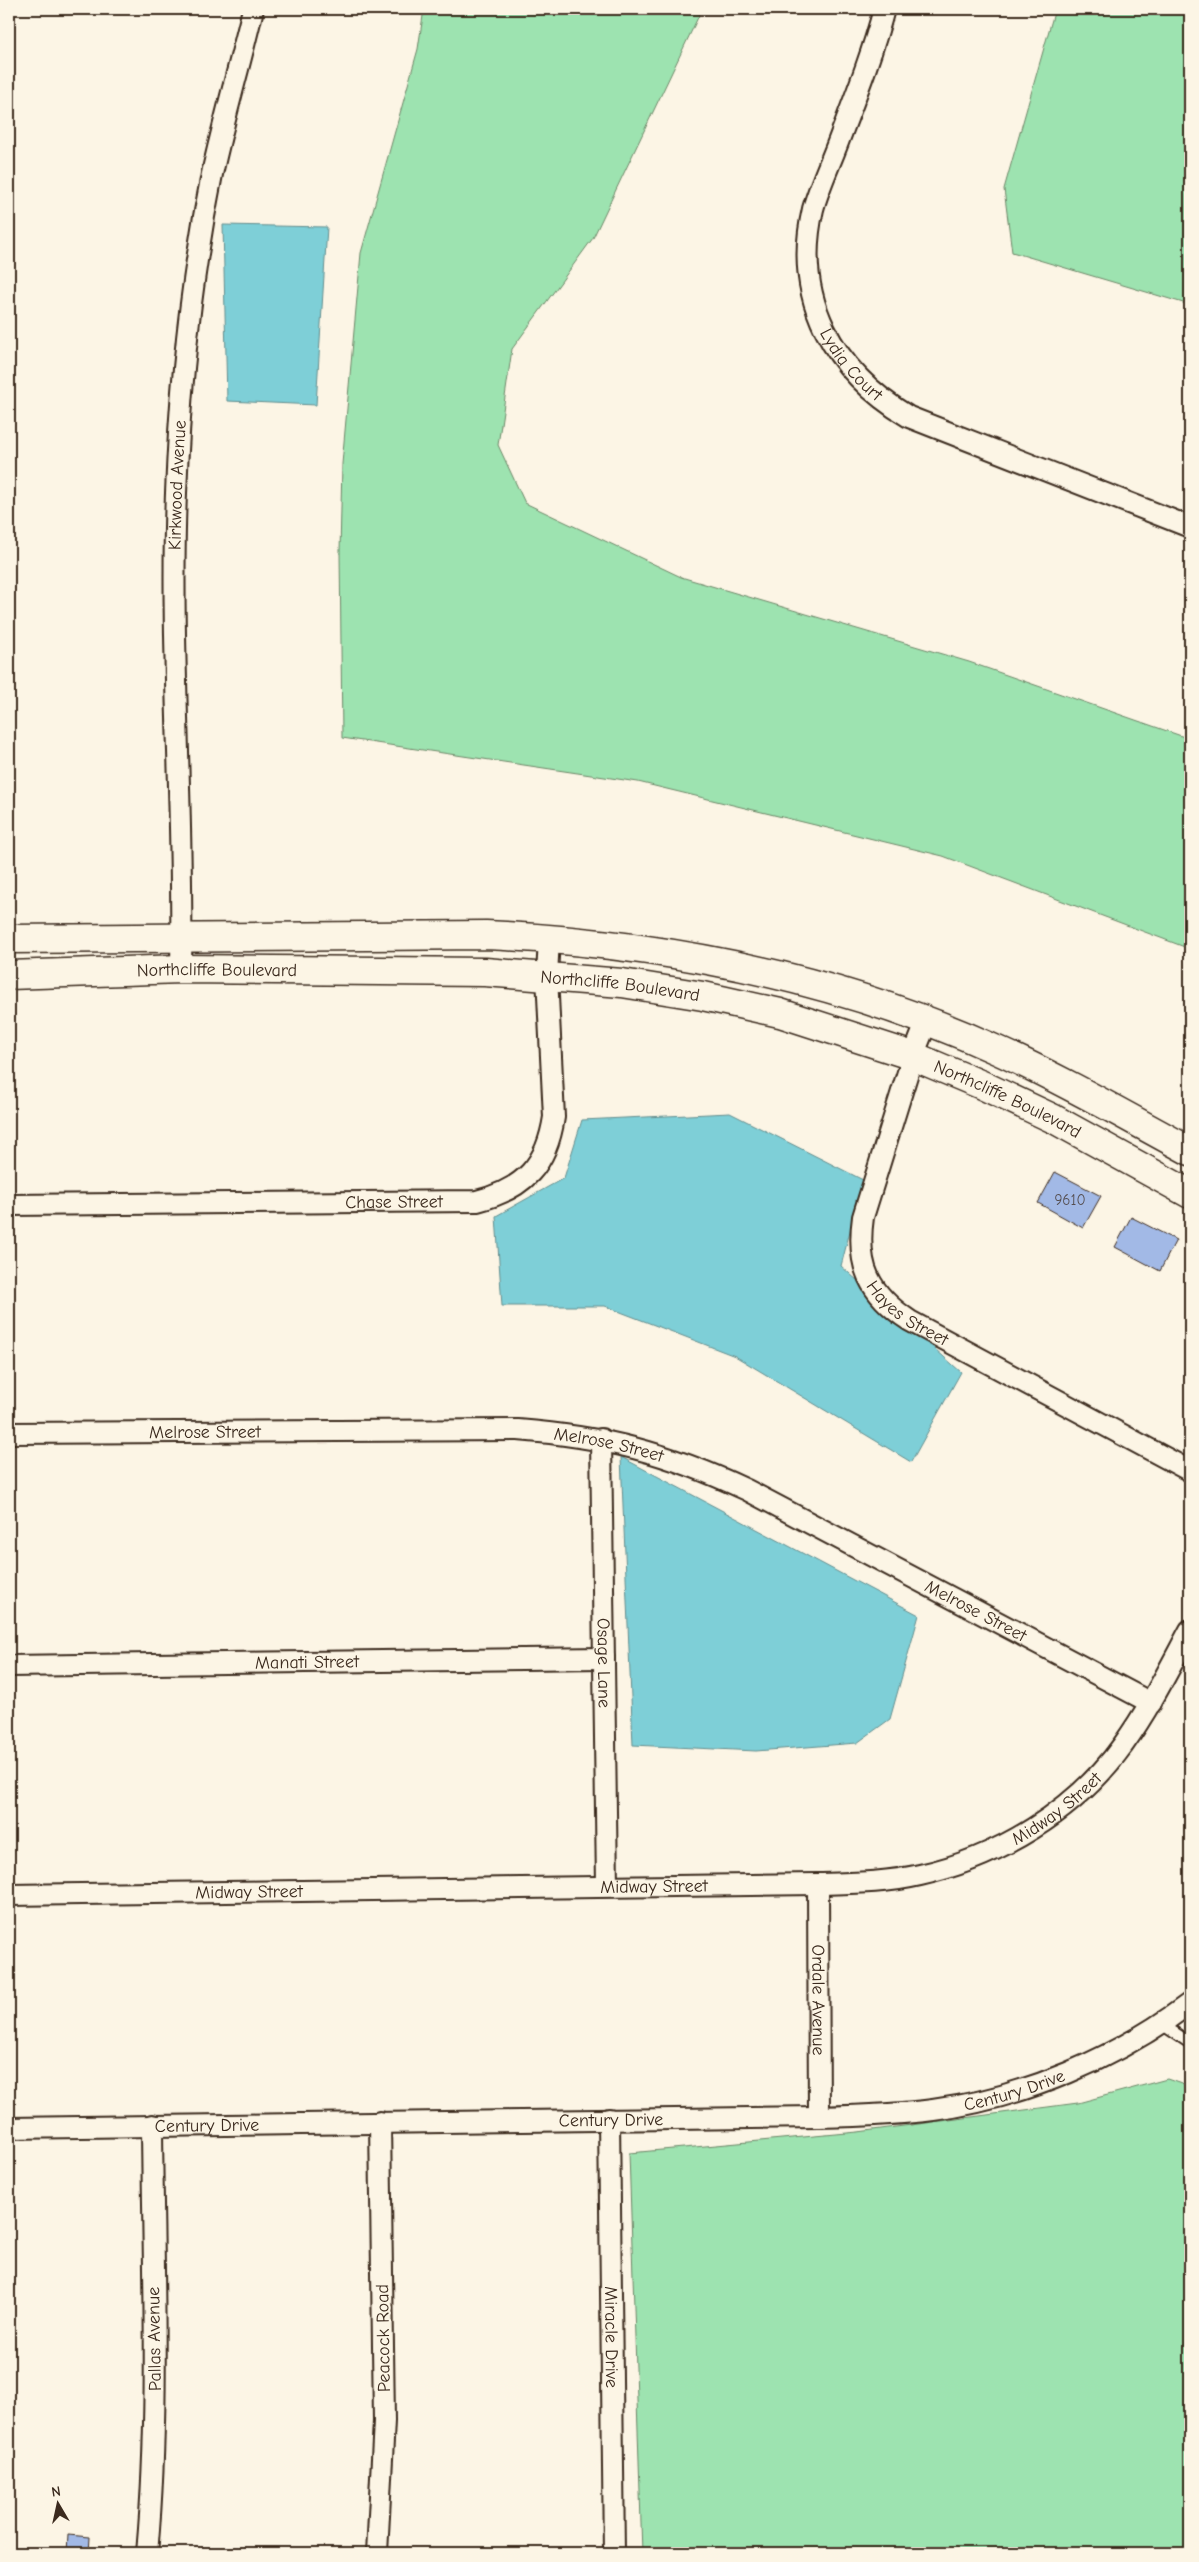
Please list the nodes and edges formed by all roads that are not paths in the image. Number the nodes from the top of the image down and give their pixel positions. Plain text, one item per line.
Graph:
1 (253, 9) edge
2 (884, 9) edge
3 (1190, 527) edge
4 (182, 938) junction
5 (549, 938) junction
6 (9, 939) edge
7 (181, 969) junction
8 (9, 975) edge
9 (547, 976) junction
10 (927, 1021) junction
11 (914, 1056) junction
12 (1190, 1151) edge
13 (1190, 1194) edge
14 (9, 1205) edge
15 (9, 1433) edge
16 (601, 1439) junction
17 (1190, 1471) edge
18 (1190, 1630) edge
19 (604, 1658) junction
20 (9, 1666) edge
21 (1151, 1702) junction
22 (818, 1884) junction
23 (607, 1886) junction
24 (9, 1895) edge
25 (1190, 2003) edge
26 (1160, 2023) junction
27 (1190, 2043) edge
28 (818, 2117) junction
29 (609, 2119) junction
30 (380, 2122) junction
31 (152, 2125) junction
32 (9, 2128) edge
33 (147, 2553) edge
34 (377, 2553) edge
35 (614, 2553) edge

1 - 4 street, Kirkwood Avenue
2 - 3 street, Lydia Court
4 - 5 main road, Northcliffe Boulevard
4 - 6 main road, Northcliffe Boulevard
4 - 7 street, Kirkwood Avenue
5 - 9 street, Chase Street
5 - 10 main road, Northcliffe Boulevard
7 - 8 main road, Northcliffe Boulevard
7 - 9 main road, Northcliffe Boulevard
9 - 11 main road, Northcliffe Boulevard
9 - 14 street, Chase Street
10 - 11 street, Hayes Street
10 - 12 main road, Northcliffe Boulevard
11 - 13 main road, Northcliffe Boulevard
11 - 17 street, Hayes Street
15 - 16 street, Melrose Street
16 - 19 street, Osage Lane
16 - 21 street, Melrose Street
18 - 21 street, Midway Street
19 - 20 street, Manati Street
19 - 23 street, Osage Lane
21 - 22 street, Midway Street
22 - 23 street, Midway Street
22 - 28 street, Ordale Avenue
23 - 24 street, Midway Street
25 - 26 street, Century Drive
26 - 27 lane
26 - 28 street, Century Drive
28 - 29 street, Century Drive
29 - 30 street, Century Drive
29 - 35 street, Miracle Drive
30 - 31 street, Century Drive
30 - 34 street, Peacock Road
31 - 32 street, Century Drive
31 - 33 street, Pallas Avenue

